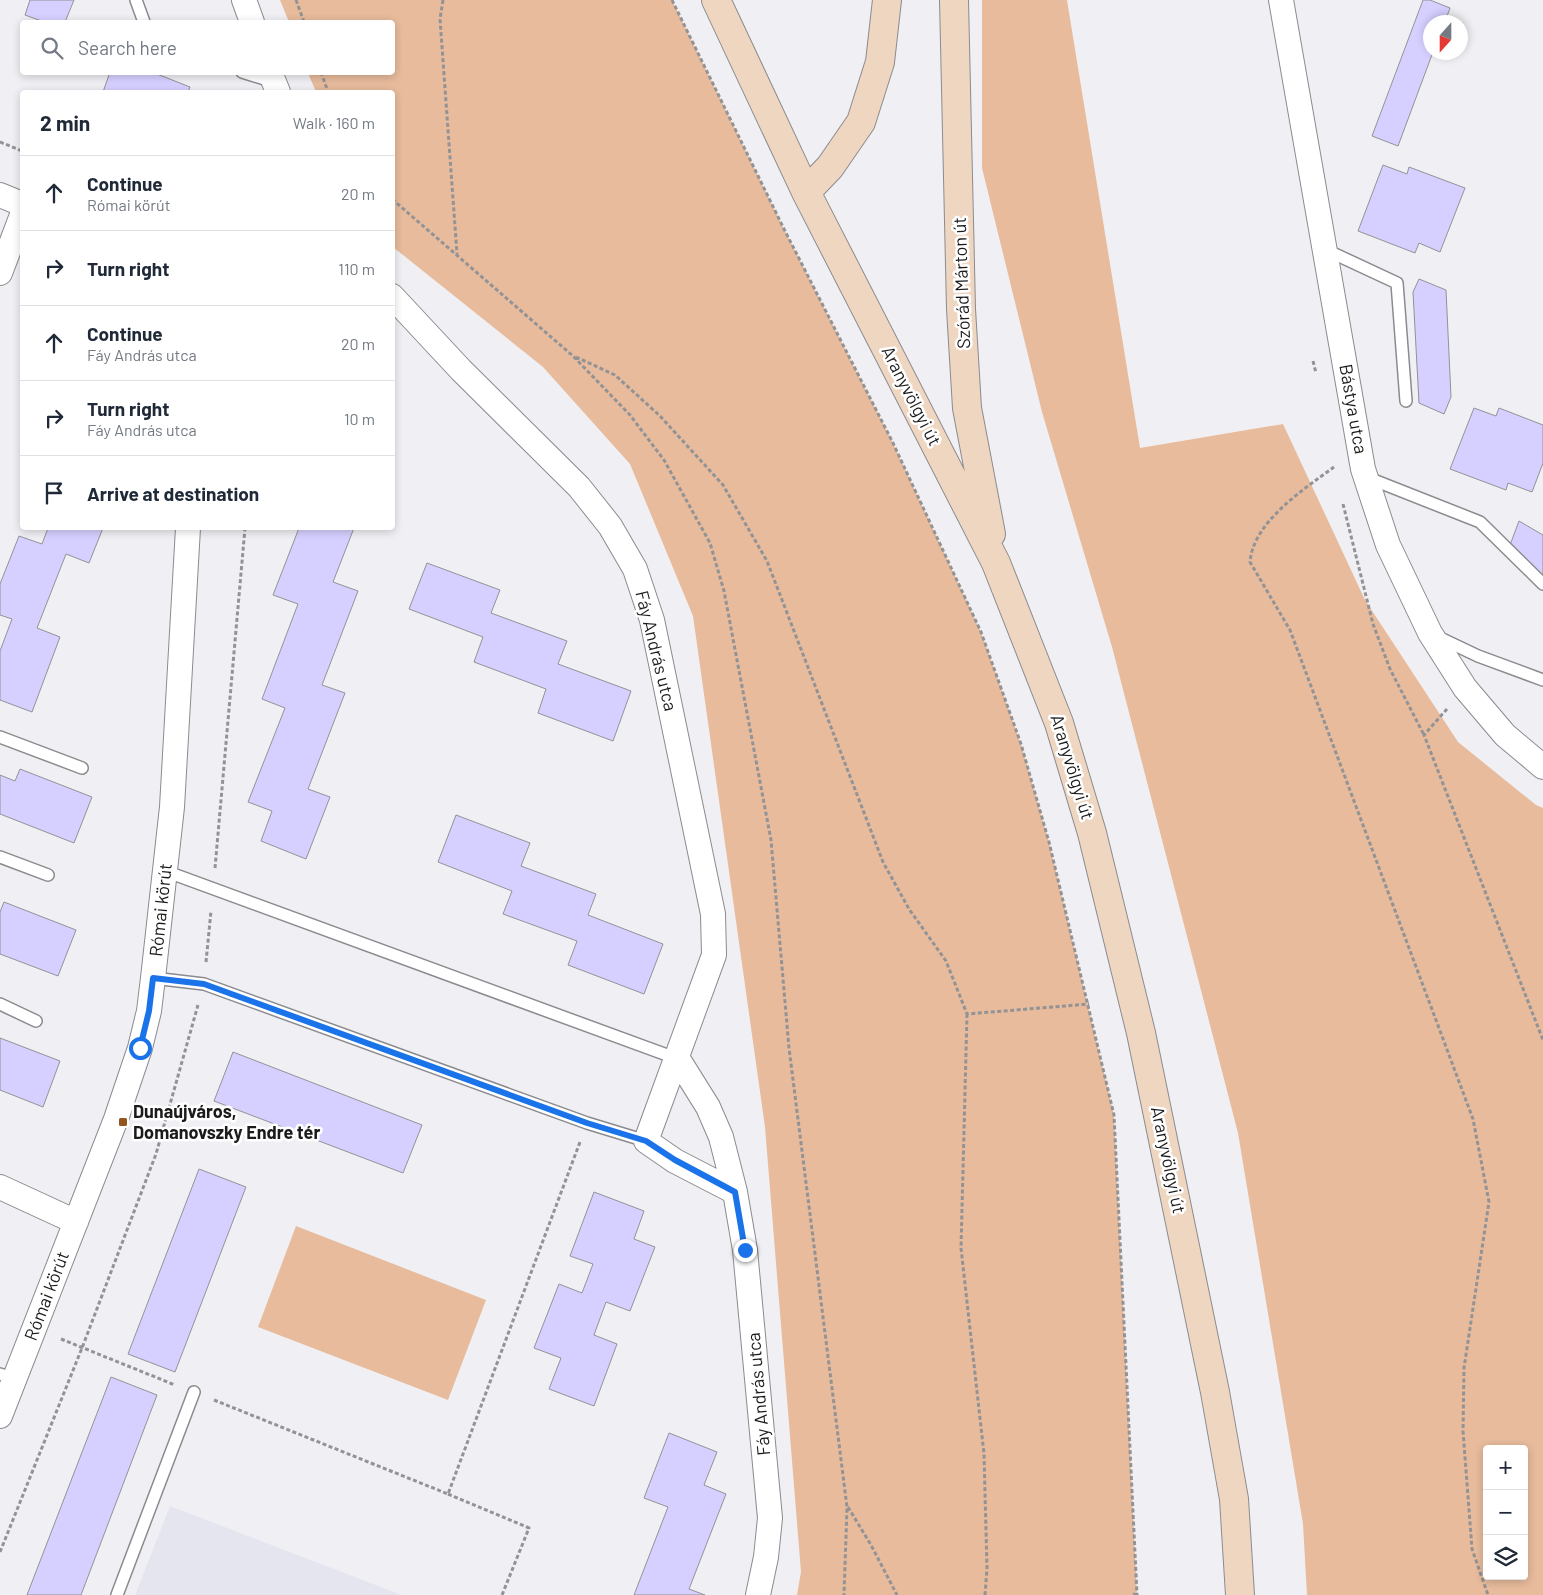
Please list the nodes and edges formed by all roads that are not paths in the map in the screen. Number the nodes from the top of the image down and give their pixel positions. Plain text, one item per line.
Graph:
1 (136, 0) edge
2 (244, 0) edge
3 (716, 0) edge
4 (888, 0) edge
5 (954, 0) edge
6 (1281, 0) edge
7 (143, 20) edge
8 (251, 20) edge
9 (252, 75) edge
10 (274, 82) edge
11 (806, 192) junction
12 (0, 195) edge
13 (20, 203) edge
14 (20, 220) edge
15 (1324, 248) junction
16 (0, 273) edge
17 (395, 299) edge
18 (1406, 400) dead end
19 (1365, 476) junction
20 (188, 530) edge
21 (996, 563) junction
22 (1543, 584) edge
23 (1430, 633) junction
24 (1543, 680) edge
25 (0, 737) edge
26 (1543, 767) edge
27 (82, 768) dead end
28 (0, 857) edge
29 (166, 871) junction
30 (48, 875) dead end
31 (153, 978) junction
32 (0, 1004) edge
33 (36, 1021) dead end
34 (678, 1059) junction
35 (646, 1141) junction
36 (0, 1187) edge
37 (735, 1192) junction
38 (76, 1222) junction
39 (7, 1376) edge
40 (194, 1392) road end
41 (0, 1416) edge
42 (117, 1595) edge
43 (758, 1595) edge
44 (1240, 1595) edge

1 - 7 lane
2 - 8 street
3 - 11 street, Aranyvölgyi út
4 - 11 street
5 - 21 street, Szórád Márton út
6 - 15 street, Bástya utca
9 - 10 lane
11 - 21 street, Aranyvölgyi út
12 - 13 street
14 - 16 street
15 - 18 lane
15 - 19 street, Bástya utca
17 - 34 street, Fáy András utca
19 - 22 lane
19 - 23 street, Bástya utca
20 - 29 street, Római körút
21 - 44 street, Aranyvölgyi út
23 - 24 lane
23 - 26 street, Bástya utca
25 - 27 lane
28 - 30 lane
29 - 31 street, Római körút
29 - 34 lane
31 - 35 lane
31 - 38 street, Római körút
32 - 33 lane
34 - 35 street, Fáy András utca
34 - 37 street, Fáy András utca
35 - 37 street
36 - 38 street
37 - 43 street, Fáy András utca
38 - 39 street, Római körút
39 - 41 street, Római körút
40 - 42 lane

